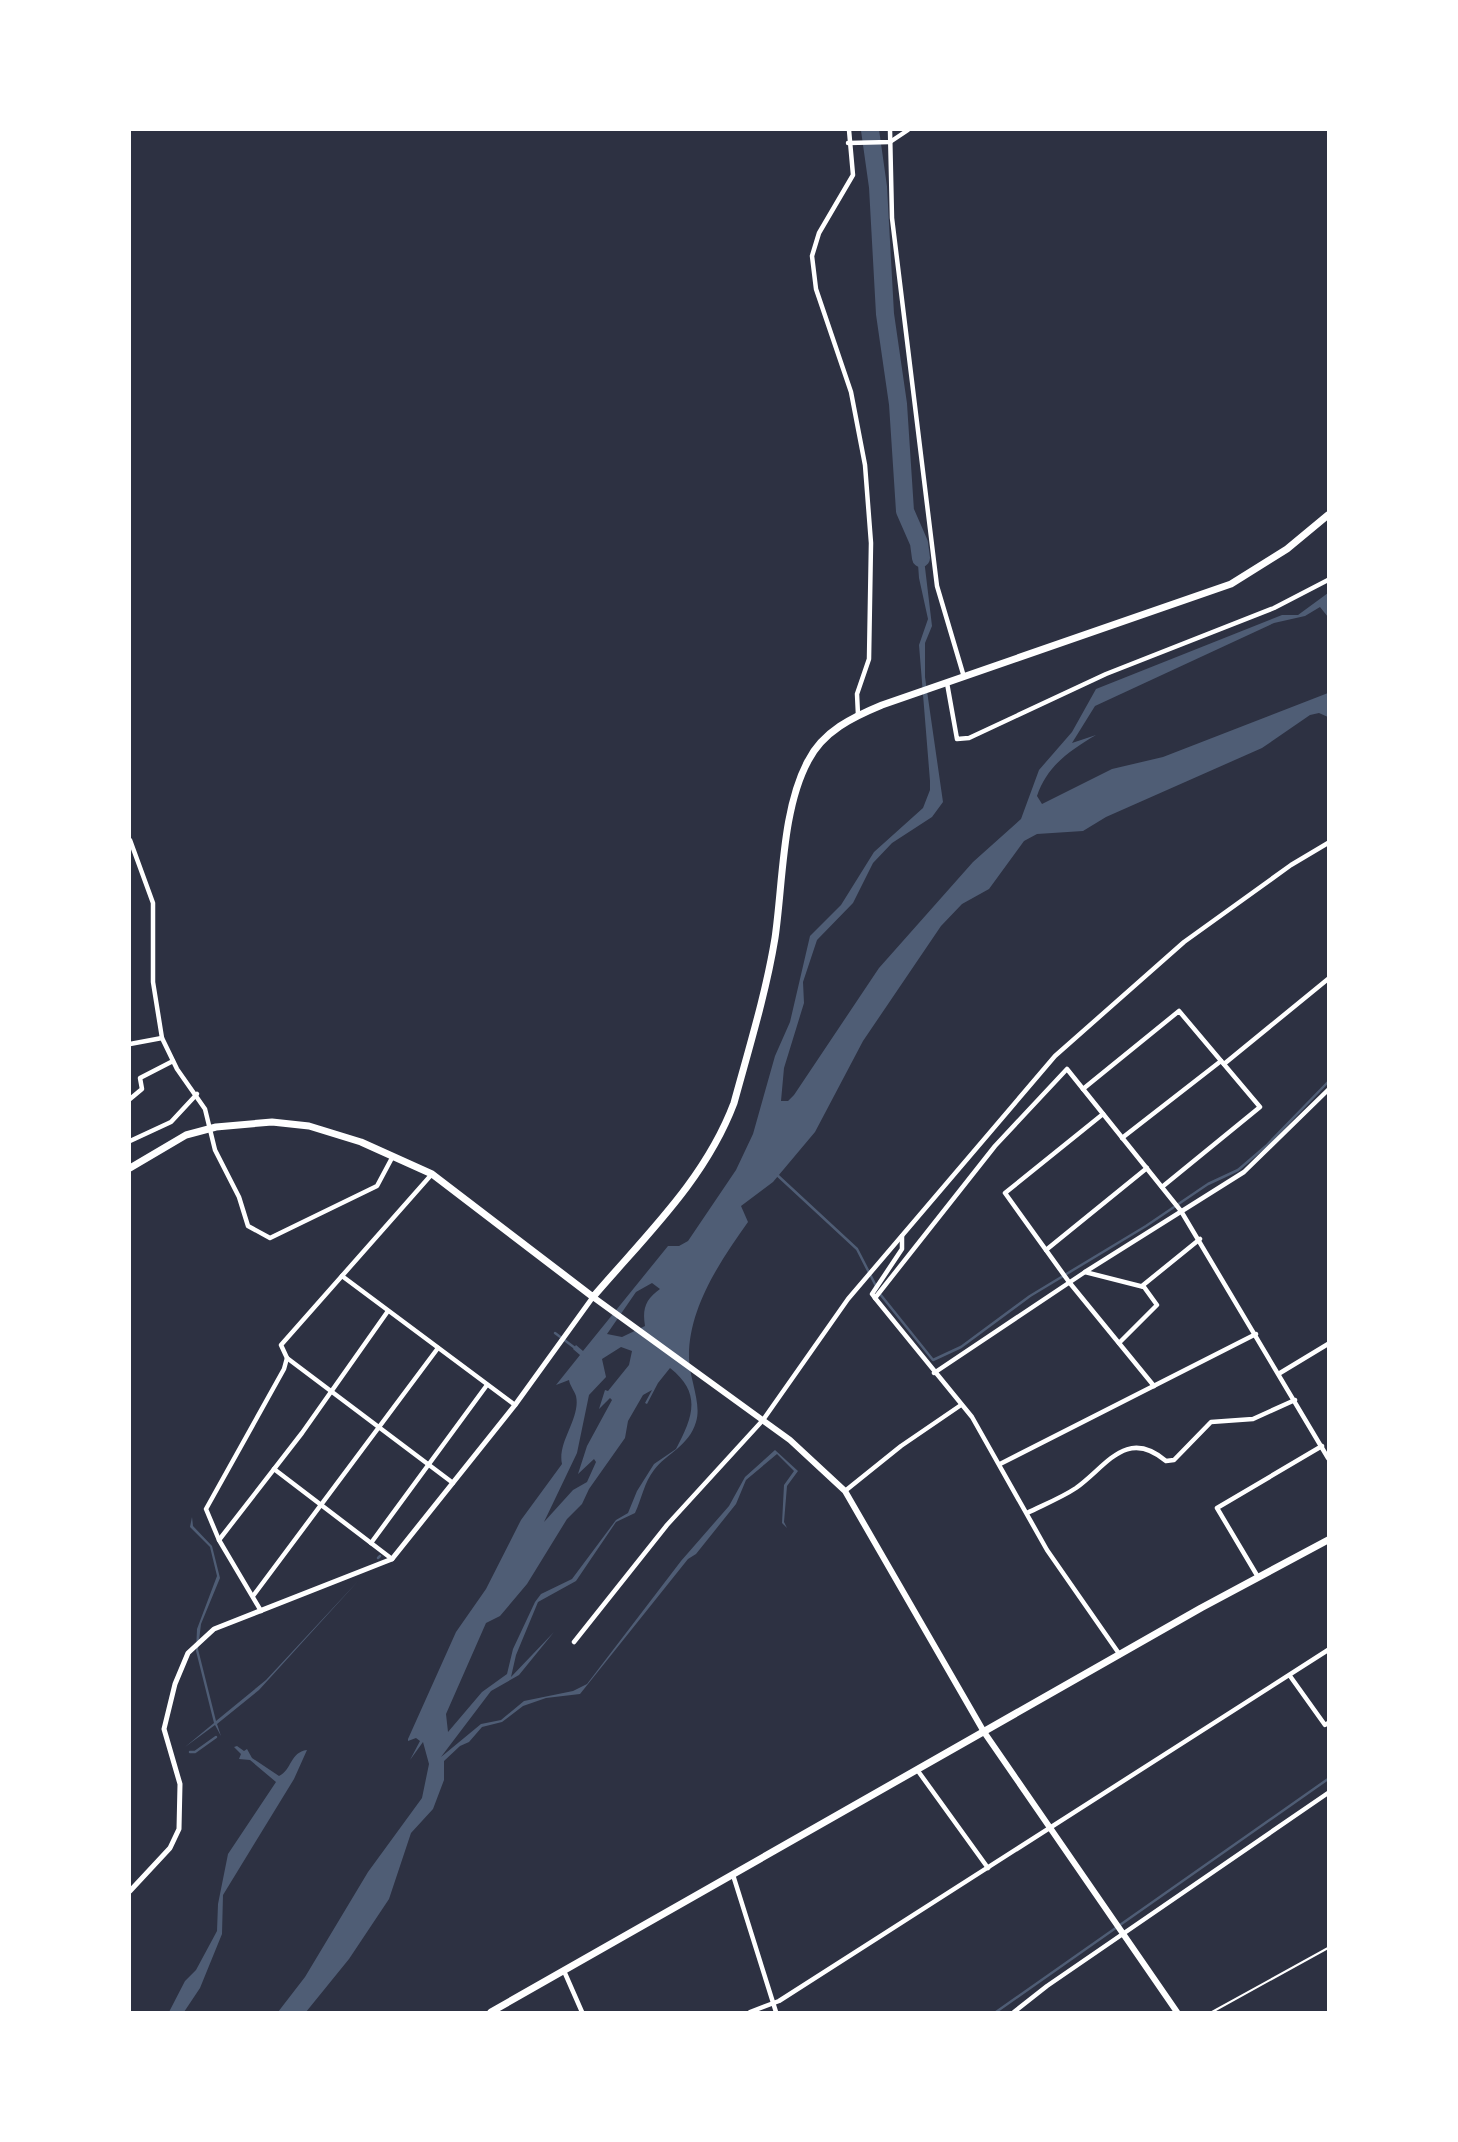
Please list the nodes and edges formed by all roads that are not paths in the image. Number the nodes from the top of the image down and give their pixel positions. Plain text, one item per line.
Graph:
1 (849, 130) edge
2 (890, 130) edge
3 (908, 130) edge
4 (887, 141) junction
5 (851, 143) junction
6 (1328, 515) edge
7 (1328, 580) edge
8 (964, 677) junction
9 (945, 684) junction
10 (858, 715) junction
11 (130, 840) edge
12 (1328, 843) edge
13 (1328, 979) edge
14 (162, 1038) junction
15 (130, 1044) edge
16 (173, 1061) junction
17 (1222, 1062) junction
18 (1083, 1089) junction
19 (1328, 1090) edge
20 (197, 1094) junction
21 (130, 1099) edge
22 (1103, 1114) junction
23 (1122, 1138) junction
24 (130, 1141) edge
25 (393, 1156) junction
26 (130, 1168) edge
27 (1147, 1168) junction
28 (432, 1174) junction
29 (1162, 1187) junction
30 (1181, 1211) junction
31 (902, 1235) junction
32 (1200, 1239) junction
33 (1046, 1250) junction
34 (1085, 1272) junction
35 (342, 1276) junction
36 (1069, 1282) junction
37 (1142, 1286) junction
38 (593, 1297) junction
39 (875, 1298) junction
40 (388, 1311) junction
41 (1256, 1334) junction
42 (1119, 1343) junction
43 (1328, 1344) edge
44 (438, 1348) junction
45 (287, 1359) junction
46 (934, 1373) junction
47 (1280, 1373) junction
48 (487, 1385) junction
49 (1154, 1386) junction
50 (331, 1392) junction
51 (1295, 1400) junction
52 (515, 1405) junction
53 (961, 1405) junction
54 (762, 1420) junction
55 (379, 1427) junction
56 (1322, 1446) junction
57 (1328, 1458) edge
58 (429, 1464) junction
59 (1000, 1464) junction
60 (274, 1469) junction
61 (453, 1483) junction
62 (845, 1491) junction
63 (321, 1504) junction
64 (1027, 1513) junction
65 (219, 1540) junction
66 (1328, 1540) edge
67 (371, 1543) junction
68 (391, 1559) junction
69 (1259, 1578) junction
70 (253, 1596) junction
71 (262, 1612) junction
72 (575, 1642) dead end
73 (1328, 1650) edge
74 (1120, 1655) junction
75 (1290, 1676) junction
76 (1328, 1723) edge
77 (984, 1732) junction
78 (918, 1771) junction
79 (1328, 1793) edge
80 (1050, 1829) junction
81 (988, 1868) junction
82 (733, 1875) junction
83 (130, 1891) edge
84 (1122, 1933) junction
85 (564, 1971) junction
86 (773, 2003) junction
87 (491, 2012) edge
88 (582, 2012) edge
89 (750, 2012) edge
90 (776, 2012) edge
91 (1014, 2012) edge
92 (1177, 2012) edge

1 - 5 street
2 - 4 street
3 - 4 street
4 - 5 street
4 - 8 street
5 - 10 street
6 - 8 main road
7 - 9 street
8 - 9 main road
9 - 10 main road
10 - 38 main road
11 - 14 street
12 - 31 street
13 - 17 street
14 - 15 street
14 - 16 street
16 - 20 street
16 - 21 street
17 - 18 street
17 - 23 street
17 - 29 street
18 - 22 street
18 - 39 street
19 - 30 street
20 - 24 street
20 - 25 street
22 - 23 street
22 - 33 street
23 - 27 street
25 - 26 main road
25 - 28 main road
27 - 29 street
27 - 33 street
28 - 35 street
28 - 38 main road
29 - 30 street
30 - 32 street
30 - 34 street
31 - 39 street
31 - 54 street
32 - 37 street
32 - 41 street
33 - 36 street
34 - 36 street
34 - 37 street
35 - 40 street
35 - 45 street
36 - 42 street
36 - 46 street
37 - 42 street
38 - 52 street
38 - 54 main road
39 - 46 street
40 - 44 street
40 - 50 street
41 - 47 street
41 - 49 street
42 - 49 street
43 - 47 street
44 - 48 street
44 - 55 street
45 - 50 street
45 - 65 street
46 - 53 street
47 - 51 street
48 - 52 street
48 - 58 street
49 - 59 street
50 - 55 street
50 - 60 street
51 - 56 street
51 - 64 street
52 - 61 street
53 - 59 street
53 - 62 street
54 - 62 main road
54 - 72 street
55 - 58 street
55 - 63 street
56 - 57 street
56 - 69 street
58 - 61 street
58 - 67 street
59 - 64 street
60 - 63 street
60 - 65 street
61 - 68 street
62 - 77 main road
63 - 67 street
63 - 70 street
64 - 74 street
65 - 70 street
66 - 69 main road
67 - 68 street
68 - 71 street
69 - 74 main road
70 - 71 street
71 - 83 street
73 - 75 street
74 - 77 main road
75 - 76 street
75 - 80 street
77 - 78 main road
77 - 80 main road
78 - 81 street
78 - 82 main road
79 - 84 street
80 - 81 street
80 - 84 main road
81 - 86 street
82 - 85 main road
82 - 86 street
84 - 91 street
84 - 92 main road
85 - 87 main road
85 - 88 street
86 - 89 street
86 - 90 street

